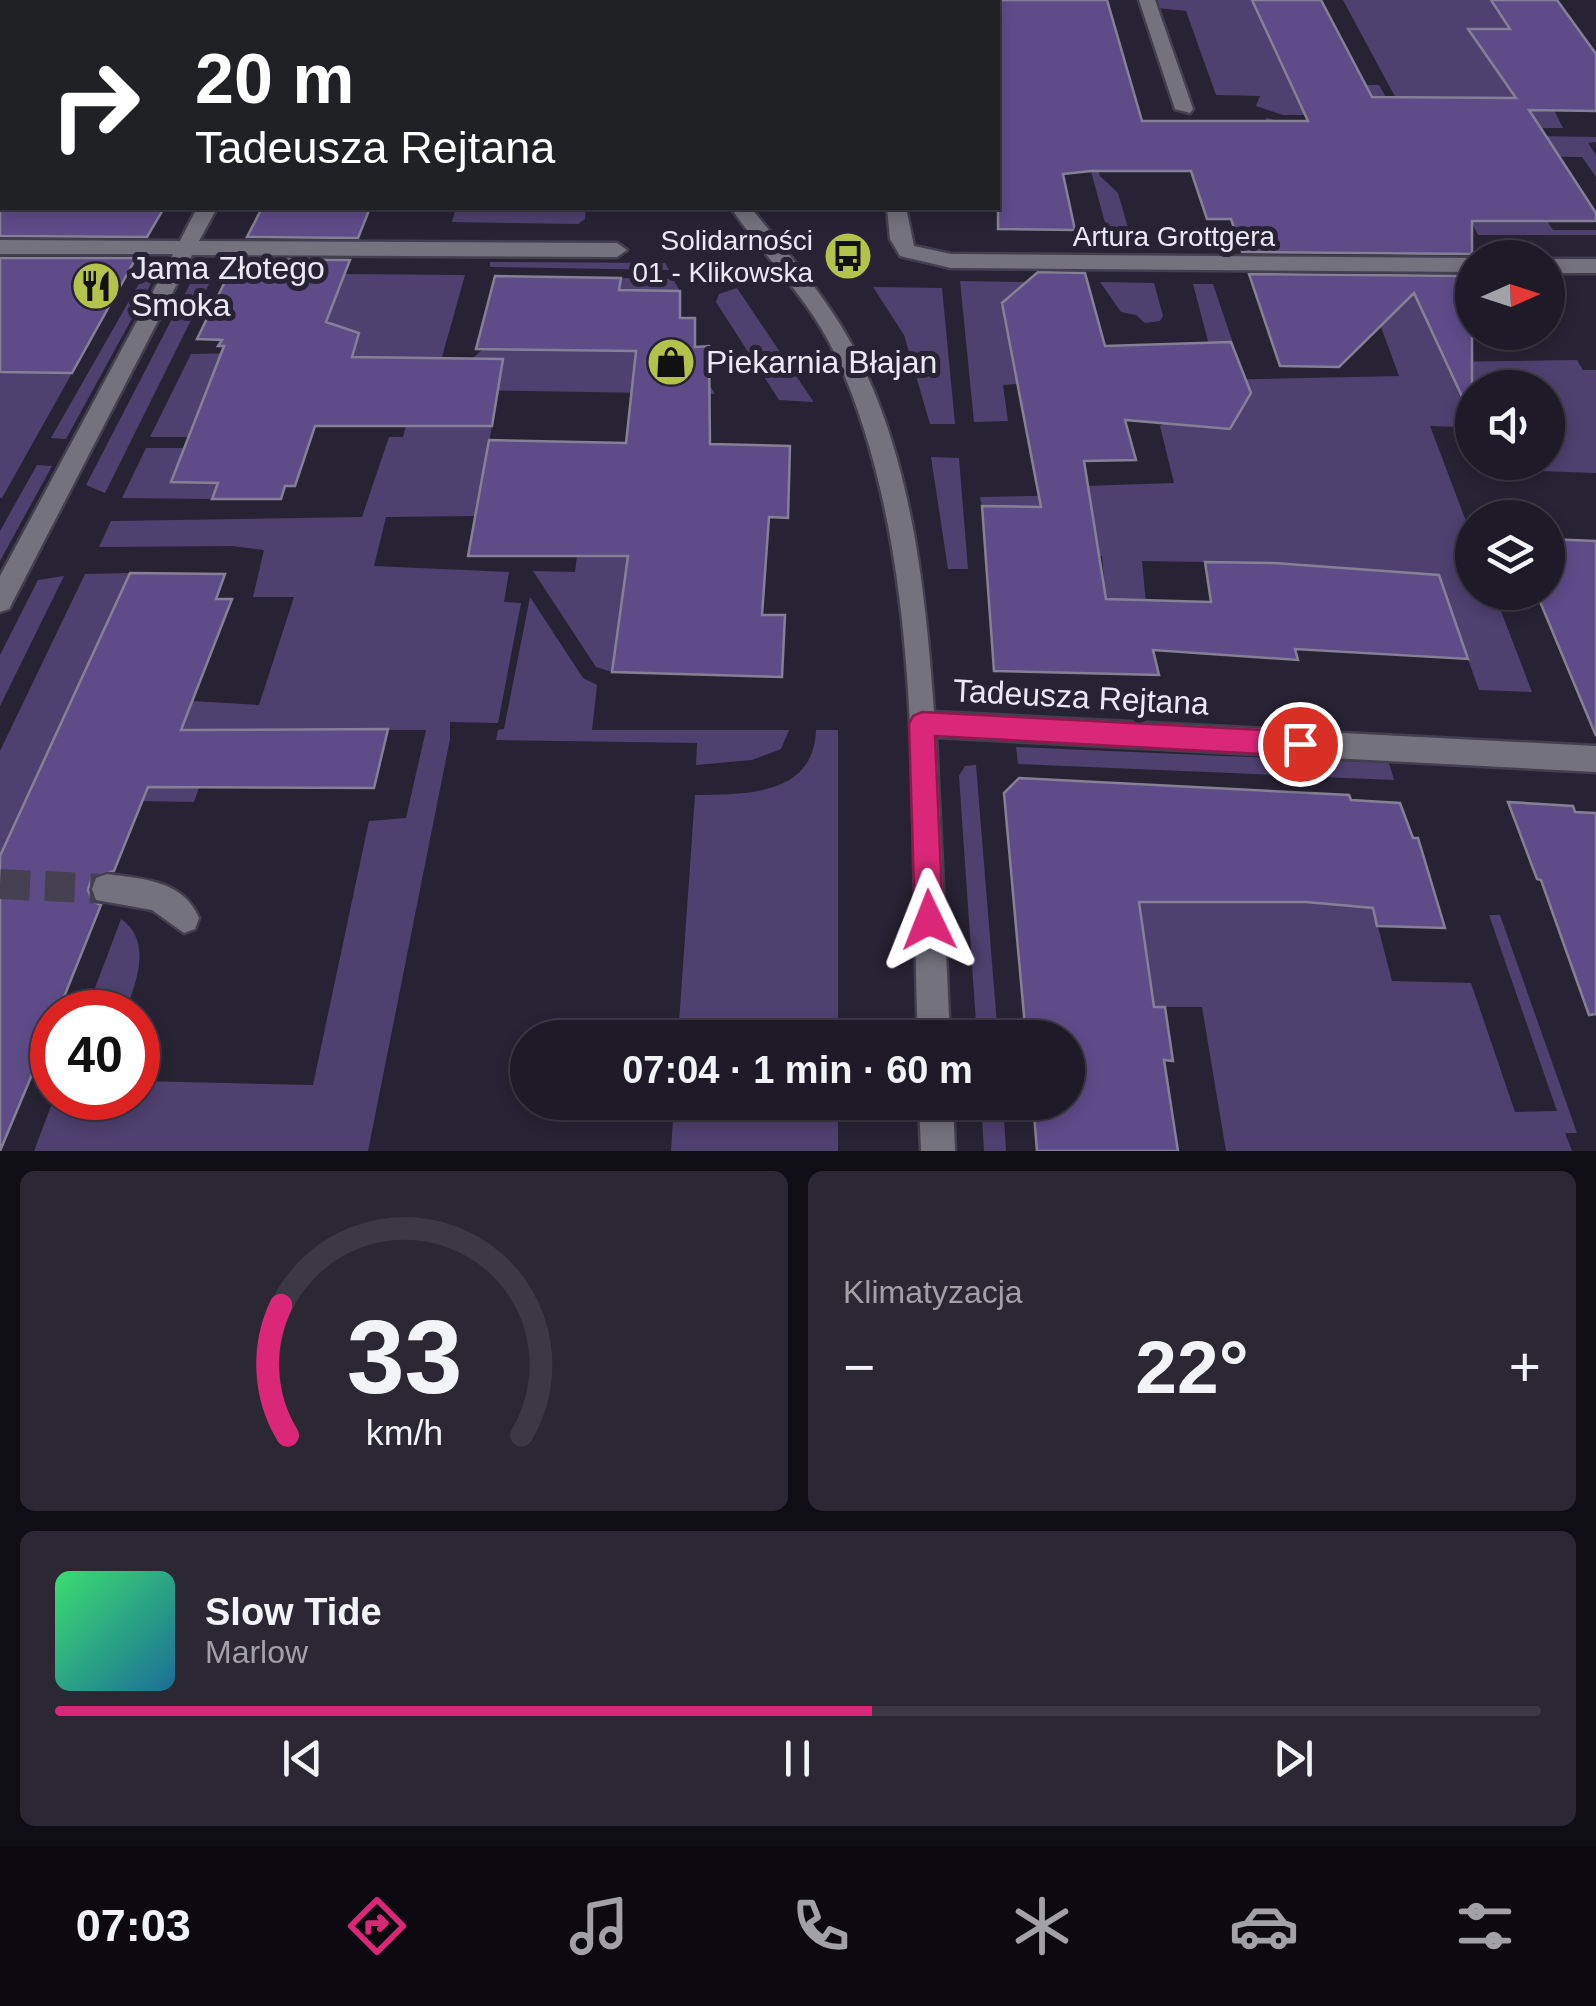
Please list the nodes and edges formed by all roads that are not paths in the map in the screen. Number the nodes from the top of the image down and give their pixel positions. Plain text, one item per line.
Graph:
1 (1147, 0) edge
2 (1184, 109) dead end
3 (206, 210) edge
4 (741, 210) edge
5 (897, 216) edge
6 (0, 246) edge
7 (185, 248) junction
8 (616, 250) dead end
9 (1455, 265) edge
10 (1565, 266) edge
11 (1596, 266) edge
12 (0, 600) edge
13 (922, 724) junction
14 (1596, 759) edge
15 (107, 889) tunnel mouth
16 (184, 918) dead end
17 (933, 1020) edge
18 (937, 1120) edge
19 (938, 1151) edge

1 - 2 street
3 - 7 street
4 - 13 street
5 - 9 street, Artura Grottgera
6 - 7 street
7 - 8 street
7 - 12 street
10 - 11 street
13 - 14 street, Tadeusza Rejtana
13 - 17 street
15 - 16 street
18 - 19 street

